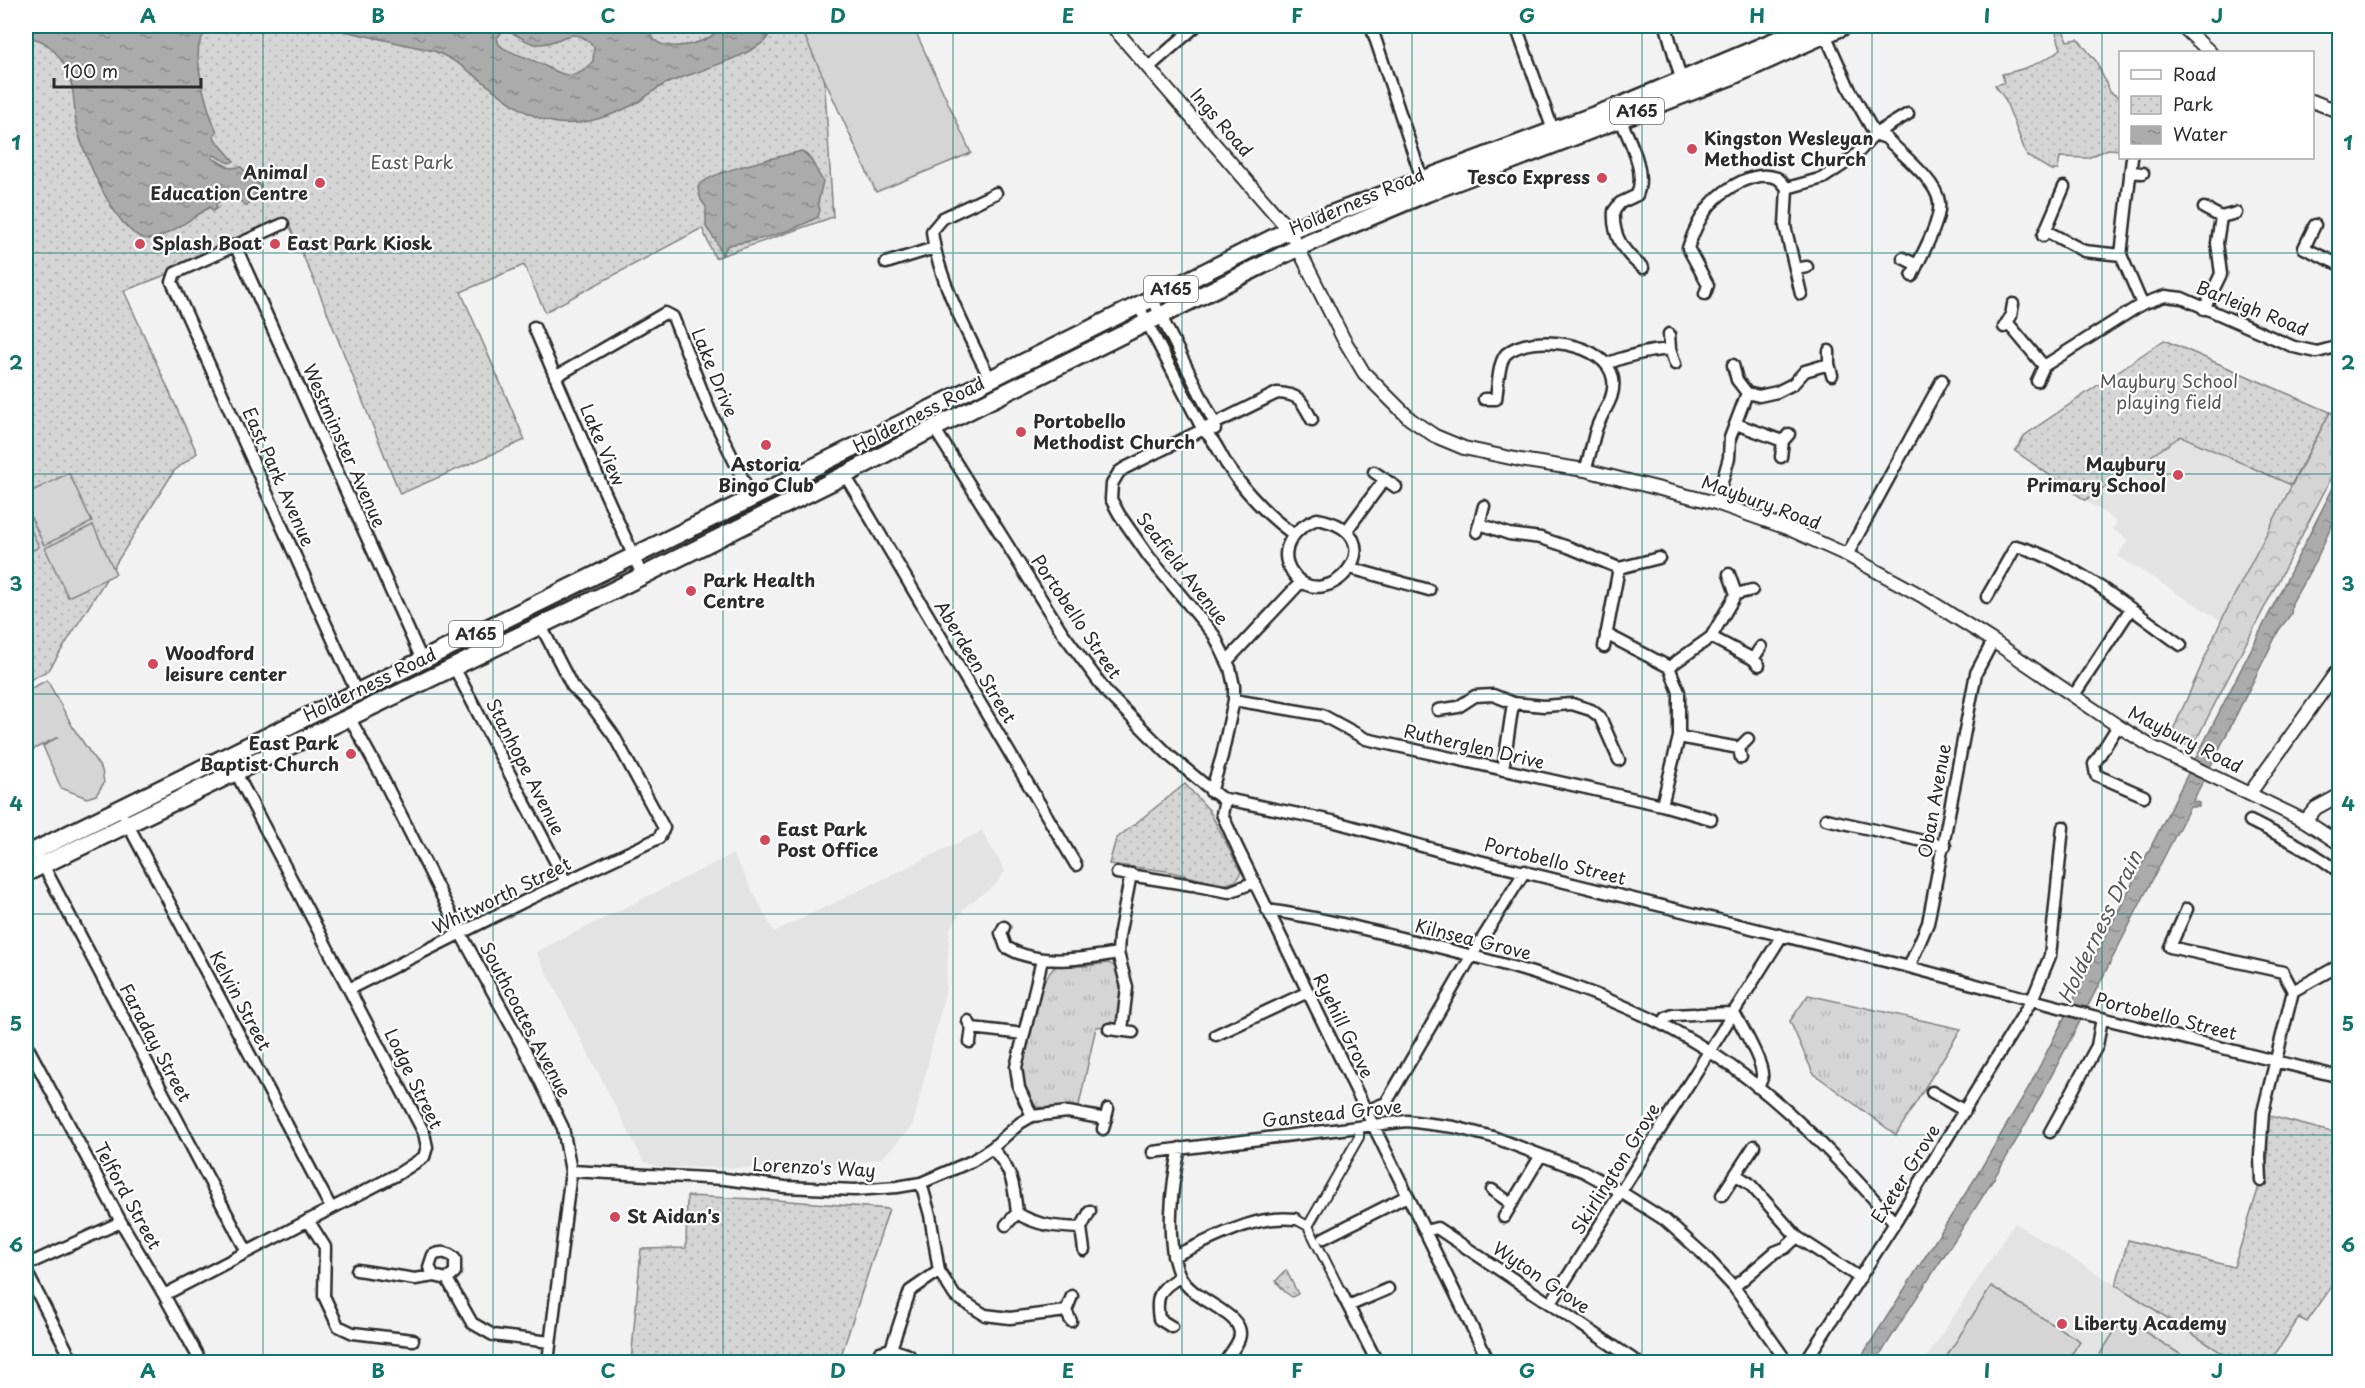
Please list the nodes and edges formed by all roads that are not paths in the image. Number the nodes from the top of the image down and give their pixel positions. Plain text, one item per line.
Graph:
1 (1112, 26) edge
2 (1196, 26) edge
3 (1371, 26) edge
4 (1516, 26) edge
5 (1666, 26) edge
6 (1809, 26) edge
7 (1844, 26) edge
8 (2182, 26) edge
9 (1825, 34) junction
10 (2209, 51) edge
11 (1148, 68) junction
12 (1684, 87) junction
13 (2314, 101) edge
14 (2340, 112) edge
15 (1908, 114) dead end
16 (1620, 118) junction
17 (1553, 130) junction
18 (1875, 134) junction
19 (2132, 159) edge
20 (2130, 172) junction
21 (2143, 173) dead end
22 (1425, 187) junction
23 (2064, 187) dead end
24 (1787, 188) junction
25 (996, 193) dead end
26 (2204, 208) dead end
27 (2236, 213) dead end
28 (2221, 217) junction
29 (283, 224) dead end
30 (2315, 225) dead end
31 (1289, 230) junction
32 (235, 245) junction
33 (1299, 247) junction
34 (934, 248) junction
35 (2121, 255) junction
36 (1903, 258) dead end
37 (886, 263) dead end
38 (1917, 265) junction
39 (2340, 265) edge
40 (1807, 267) dead end
41 (1645, 270) dead end
42 (1795, 270) junction
43 (1912, 276) dead end
44 (1705, 294) dead end
45 (1802, 294) dead end
46 (1145, 302) junction
47 (2013, 304) dead end
48 (2142, 304) junction
49 (2205, 309) junction
50 (1153, 319) junction
51 (534, 327) dead end
52 (1669, 334) dead end
53 (2340, 346) edge
54 (1670, 349) junction
55 (1829, 351) dead end
56 (1606, 364) junction
57 (1675, 364) dead end
58 (2044, 366) junction
59 (1732, 371) dead end
60 (555, 377) junction
61 (990, 379) junction
62 (1942, 380) dead end
63 (2037, 381) dead end
64 (1747, 393) junction
65 (1484, 399) dead end
66 (1312, 420) dead end
67 (1215, 424) junction
68 (1736, 424) junction
69 (934, 428) junction
70 (1203, 430) junction
71 (1213, 438) junction
72 (1781, 457) dead end
73 (1585, 470) junction
74 (1374, 472) dead end
75 (845, 475) junction
76 (1384, 480) junction
77 (1396, 487) dead end
78 (752, 498) junction
79 (1716, 502) junction
80 (1484, 506) dead end
81 (1347, 530) junction
82 (1293, 534) junction
83 (1647, 549) dead end
84 (1847, 555) junction
85 (633, 557) junction
86 (1350, 568) junction
87 (1619, 568) junction
88 (1729, 574) dead end
89 (642, 575) junction
90 (1301, 582) junction
91 (1429, 590) dead end
92 (1752, 591) dead end
93 (1736, 594) junction
94 (1987, 597) dead end
95 (2130, 610) junction
96 (541, 626) junction
97 (1606, 634) junction
98 (1711, 637) junction
99 (1993, 640) junction
100 (2181, 645) dead end
101 (1604, 646) dead end
102 (1761, 647) dead end
103 (422, 660) junction
104 (1228, 660) junction
105 (1669, 666) junction
106 (454, 667) junction
107 (2340, 667) edge
108 (356, 691) junction
109 (2074, 695) junction
110 (1234, 700) junction
111 (1513, 703) junction
112 (1438, 710) dead end
113 (349, 717) junction
114 (2118, 726) junction
115 (1679, 737) junction
116 (1748, 739) dead end
117 (227, 755) junction
118 (1619, 760) dead end
119 (1503, 770) junction
120 (236, 772) junction
121 (1211, 792) junction
122 (2250, 793) junction
123 (2340, 795) edge
124 (2144, 796) dead end
125 (1225, 800) junction
126 (1662, 805) junction
127 (120, 808) junction
128 (1711, 819) dead end
129 (1826, 819) dead end
130 (2250, 821) dead end
131 (2305, 821) junction
132 (128, 824) junction
133 (2063, 827) dead end
134 (2340, 844) edge
135 (1945, 846) junction
136 (34, 856) edge
137 (1076, 865) dead end
138 (1526, 871) junction
139 (26, 873) edge
140 (1117, 873) dead end
141 (2340, 873) edge
142 (1131, 874) junction
143 (566, 882) junction
144 (1255, 882) junction
145 (2187, 909) dead end
146 (1267, 910) junction
147 (1004, 927) dead end
148 (461, 934) junction
149 (1781, 937) junction
150 (1118, 952) junction
151 (1472, 956) junction
152 (1042, 960) junction
153 (2340, 965) edge
154 (1909, 967) junction
155 (349, 989) junction
156 (2293, 991) junction
157 (1308, 992) junction
158 (2032, 1000) junction
159 (1734, 1013) junction
160 (2102, 1018) junction
161 (1663, 1025) junction
162 (1109, 1029) dead end
163 (1024, 1034) junction
164 (1216, 1035) dead end
165 (970, 1042) dead end
166 (26, 1044) edge
167 (1710, 1052) junction
168 (2276, 1061) junction
169 (2340, 1077) edge
170 (1757, 1087) junction
171 (1932, 1092) dead end
172 (1366, 1111) junction
173 (1965, 1111) junction
174 (1032, 1116) junction
175 (1105, 1119) dead end
176 (1373, 1124) junction
177 (1359, 1126) junction
178 (2050, 1132) dead end
179 (1754, 1146) dead end
180 (992, 1148) junction
181 (1180, 1148) junction
182 (1153, 1152) dead end
183 (1542, 1155) junction
184 (571, 1171) junction
185 (1736, 1175) junction
186 (2261, 1181) dead end
187 (921, 1183) junction
188 (1492, 1190) dead end
189 (1622, 1192) junction
190 (1722, 1195) dead end
191 (1407, 1196) junction
192 (1512, 1204) junction
193 (331, 1208) junction
194 (1090, 1211) dead end
195 (1017, 1213) junction
196 (1504, 1218) dead end
197 (1295, 1219) joint
198 (308, 1220) junction
199 (121, 1222) junction
200 (1895, 1223) junction
201 (1006, 1225) dead end
202 (1308, 1226) junction
203 (1081, 1228) junction
204 (1425, 1231) junction
205 (1797, 1236) junction
206 (1324, 1238) dead end
207 (1084, 1250) dead end
208 (247, 1252) junction
209 (1173, 1257) junction
210 (26, 1265) edge
211 (357, 1270) dead end
212 (26, 1271) edge
213 (939, 1271) junction
214 (434, 1276) junction
215 (1180, 1277) junction
216 (1860, 1278) junction
217 (447, 1279) junction
218 (1734, 1287) junction
219 (1388, 1289) dead end
220 (1341, 1292) joint
221 (165, 1295) junction
222 (1072, 1296) dead end
223 (1551, 1303) junction
224 (1348, 1306) junction
225 (1172, 1327) dead end
226 (413, 1340) dead end
227 (550, 1342) junction
228 (909, 1355) dead end
229 (73, 1362) edge
230 (201, 1362) edge
231 (548, 1362) edge
232 (1225, 1362) edge
233 (1377, 1362) edge
234 (1489, 1362) edge
235 (1637, 1362) edge
236 (1787, 1362) edge
237 (1805, 1362) edge

1 - 11 street, Ings Road
2 - 11 street
3 - 22 street
4 - 17 street
5 - 12 street
6 - 12 highway, Holderness Road / A165
7 - 9 highway, Holderness Road / A165
8 - 10 street
9 - 12 highway, Holderness Road / A165
9 - 18 street
11 - 31 street, Ings Road
12 - 16 highway, Holderness Road / A165
12 - 17 highway, Holderness Road / A165
13 - 14 street
15 - 18 street
16 - 22 highway, Holderness Road / A165
16 - 41 street
17 - 22 highway, Holderness Road / A165
18 - 24 street
18 - 38 street
19 - 20 street
20 - 21 street
20 - 35 street
22 - 31 highway, Holderness Road / A165
22 - 33 highway, Holderness Road / A165
23 - 35 street
24 - 42 street
24 - 44 street
25 - 34 street
26 - 28 street
27 - 28 street
28 - 49 street
29 - 32 street
30 - 39 street
31 - 33 street, Ings Road
31 - 46 highway, Holderness Road / A165
32 - 103 street, Westminster Avenue
32 - 108 street, East Park Avenue
33 - 50 highway, Holderness Road / A165
33 - 73 street, Maybury Road
34 - 37 street
34 - 61 street
35 - 48 street
36 - 38 street
38 - 43 street
40 - 42 street
42 - 45 street
46 - 50 street
46 - 50 street
46 - 61 highway, Holderness Road / A165
47 - 58 street
48 - 49 street, Barleigh Road
48 - 58 street, Barleigh Road
49 - 53 street, Barleigh Road
50 - 67 street
50 - 69 highway, Holderness Road / A165
50 - 70 street
51 - 60 street, Lake View
52 - 54 street
54 - 56 street
54 - 57 street
55 - 64 street
56 - 65 street
56 - 73 street
58 - 63 street
59 - 64 street
60 - 78 street, Lake Drive
60 - 85 street, Lake View
61 - 78 highway, Holderness Road / A165
62 - 84 street
64 - 68 street
66 - 67 street, Seafield Avenue
67 - 70 street, Seafield Avenue
67 - 71 street
68 - 72 street
68 - 79 street
69 - 75 highway, Holderness Road / A165
69 - 121 street, Portobello Street
70 - 71 street
70 - 104 street, Seafield Avenue
71 - 82 street
73 - 79 street, Maybury Road
74 - 76 street
75 - 89 highway, Holderness Road / A165
75 - 137 street, Aberdeen Street
76 - 77 street
76 - 81 street
78 - 85 highway, Holderness Road / A165
79 - 84 street, Maybury Road
80 - 87 street
81 - 82 street
81 - 86 street
82 - 90 street
83 - 87 street
84 - 99 street, Maybury Road
85 - 89 street, Lake View
85 - 103 highway, Holderness Road / A165
86 - 90 street
86 - 91 street
87 - 97 street
88 - 93 street
89 - 96 highway, Holderness Road / A165
90 - 104 street
92 - 93 street
93 - 98 street
94 - 95 street
95 - 100 street
95 - 109 street
96 - 106 highway, Holderness Road / A165
96 - 143 street, Whitworth Street
97 - 101 street
97 - 105 street
98 - 102 street
98 - 105 street
99 - 109 street, Maybury Road
99 - 135 street, Oban Avenue
103 - 108 highway, Holderness Road / A165
104 - 110 street, Seafield Avenue
105 - 115 street
106 - 113 highway, Holderness Road / A165
106 - 143 street, Stanhope Avenue
107 - 122 street
108 - 117 highway, Holderness Road / A165
109 - 114 street, Maybury Road
110 - 119 street, Rutherglen Drive
110 - 121 street, Seafield Avenue
111 - 112 street
111 - 118 street
111 - 119 street
113 - 120 highway, Holderness Road / A165
113 - 148 street, Southcoates Avenue
114 - 122 street, Maybury Road
114 - 124 street
115 - 116 street
115 - 126 street
117 - 120 street, Lodge Street
117 - 127 highway, Holderness Road / A165
119 - 126 street, Rutherglen Drive
120 - 132 highway, Holderness Road / A165
120 - 155 street, Lodge Street
121 - 125 street, Portobello Street
122 - 131 street, Maybury Road
123 - 131 street
125 - 138 street, Portobello Street
125 - 144 street, Ryehill Grove
126 - 128 street, Rutherglen Drive
127 - 132 street, Kelvin Street
127 - 136 highway, Holderness Road / A165
129 - 135 street
130 - 141 street
131 - 134 street, Maybury Road
132 - 136 highway, Holderness Road / A165
132 - 193 street, Kelvin Street
133 - 158 street, Exeter Grove
135 - 154 street, Oban Avenue
136 - 139 highway, Holderness Road / A165
136 - 208 street, Faraday Street
138 - 149 street, Portobello Street
138 - 151 street
140 - 142 street
142 - 144 street
142 - 150 street
143 - 148 street, Whitworth Street
144 - 146 street, Ryehill Grove
145 - 156 street
146 - 151 street, Kilnsea Grove
146 - 157 street, Ryehill Grove
147 - 152 street
148 - 155 street, Whitworth Street
148 - 184 street, Southcoates Avenue
149 - 154 street, Portobello Street
149 - 159 street, Skirlington Grove
150 - 152 street
150 - 162 street
151 - 161 street, Kilnsea Grove
151 - 172 street
152 - 163 street
153 - 156 street
154 - 158 street, Portobello Street
155 - 193 street, Lodge Street
156 - 168 street
157 - 164 street
157 - 172 street, Ryehill Grove
158 - 160 street, Portobello Street
158 - 173 street, Exeter Grove
159 - 161 street
159 - 167 street, Skirlington Grove
159 - 170 street
160 - 168 street, Portobello Street
160 - 178 street
161 - 167 street, Kilnsea Grove
163 - 165 street
163 - 174 street
166 - 199 street, Telford Street
167 - 170 street, Kilnsea Grove
167 - 189 street, Skirlington Grove
168 - 169 street, Portobello Street
168 - 186 street
170 - 200 street, Kilnsea Grove
171 - 173 street
172 - 176 street, Ryehill Grove
173 - 200 street, Exeter Grove
174 - 175 street
174 - 180 street, Lorenzo's Way
176 - 177 street, Ganstead Grove
176 - 183 street, Ganstead Grove
176 - 191 street, Ryehill Grove
177 - 181 street, Ganstead Grove
177 - 202 street
179 - 185 street
180 - 187 street, Lorenzo's Way
180 - 195 street
181 - 182 street, Ganstead Grove
181 - 209 street
183 - 189 street, Ganstead Grove
183 - 192 street
184 - 187 street, Lorenzo's Way
184 - 227 street, Southcoates Avenue
185 - 190 street
185 - 205 street
187 - 213 street
188 - 192 street
189 - 218 street, Ganstead Grove
189 - 223 street, Skirlington Grove
191 - 204 street, Ryehill Grove
191 - 206 street
192 - 196 street
193 - 198 street, Lodge Street
194 - 203 street
195 - 201 street
195 - 203 street
197 - 202 street
197 - 209 street
198 - 208 street, Lodge Street
198 - 226 street
199 - 210 street
199 - 221 street, Telford Street
200 - 216 street, Exeter Grove
202 - 220 street
203 - 207 street
204 - 223 street, Wyton Grove
204 - 234 street, Ryehill Grove
205 - 216 street
205 - 218 street
208 - 221 street, Lodge Street
209 - 215 street
211 - 214 street
212 - 229 street
213 - 222 street
213 - 228 street
214 - 217 street
214 - 217 street
215 - 225 street
215 - 232 street
216 - 237 street, Exeter Grove
217 - 227 street
218 - 236 street, Ganstead Grove
219 - 224 street
220 - 224 street
221 - 230 street, Telford Street
223 - 235 street, Wyton Grove
224 - 233 street
227 - 231 street, Southcoates Avenue

